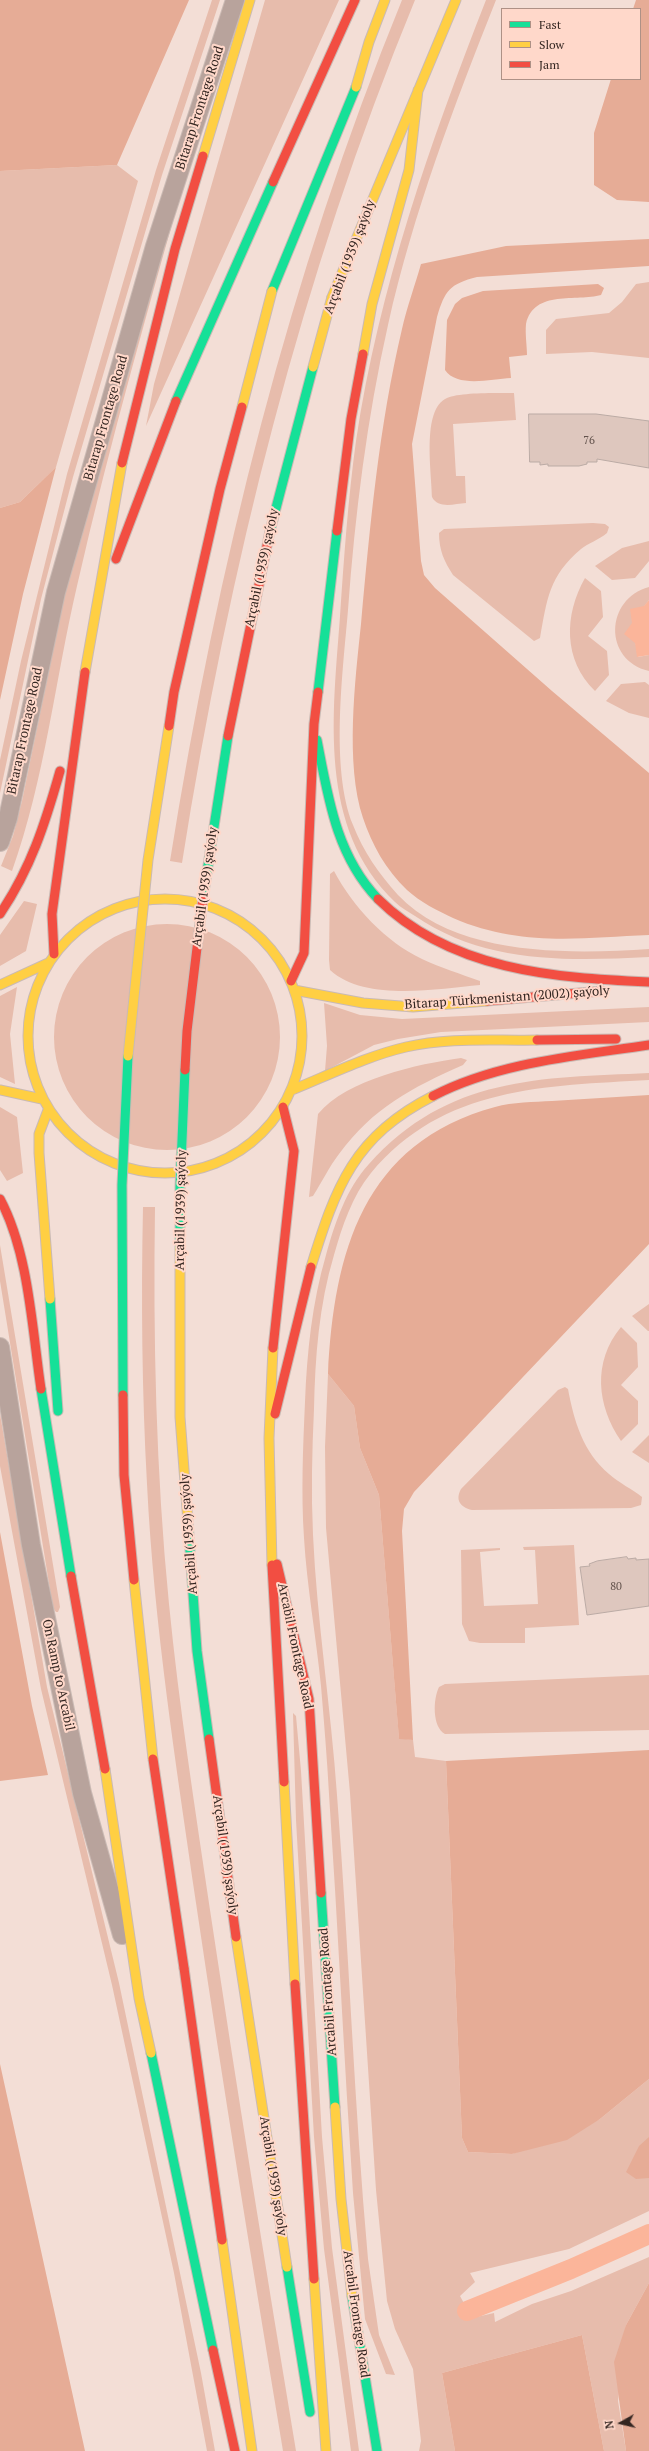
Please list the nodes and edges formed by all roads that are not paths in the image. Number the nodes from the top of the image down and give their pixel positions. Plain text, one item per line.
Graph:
1 (235, 0) edge
2 (250, 0) edge
3 (355, 0) edge
4 (385, 0) edge
5 (456, 0) edge
6 (418, 90) junction
7 (95, 616) junction
8 (80, 706) junction
9 (314, 724) junction
10 (0, 842) edge
11 (0, 914) edge
12 (54, 954) junction
13 (48, 963) junction
14 (291, 981) junction
15 (649, 982) edge
16 (0, 985) edge
17 (649, 988) edge
18 (294, 990) junction
19 (649, 1039) edge
20 (649, 1045) edge
21 (0, 1090) edge
22 (292, 1090) junction
23 (42, 1099) junction
24 (283, 1107) junction
25 (48, 1110) junction
26 (0, 1200) edge
27 (0, 1347) edge
28 (59, 1421) dead end
29 (269, 1438) junction
30 (60, 1445) dead end
31 (270, 1535) junction
32 (67, 1556) junction
33 (139, 1998) junction
34 (311, 2420) dead end
35 (235, 2451) edge
36 (252, 2451) edge
37 (326, 2451) edge
38 (377, 2451) edge

1 - 10 street, Bitarap Frontage Road
2 - 7 main road
3 - 7 main road
4 - 36 main road, bridge
5 - 6 main road, Arçabil (1939) şaýoly
6 - 9 main road
6 - 34 main road, Arçabil (1939) şaýoly, bridge
7 - 8 main road
8 - 11 main road
8 - 12 main road
9 - 14 main road
9 - 15 main road
12 - 13 main road
12 - 14 main road
13 - 16 main road
13 - 23 main road
14 - 18 main road
17 - 18 main road, Bitarap Türkmenistan (2002) şaýoly
18 - 22 main road
19 - 22 main road
20 - 29 main road
21 - 23 main road
22 - 24 main road
23 - 25 main road
24 - 25 main road
24 - 29 main road
25 - 28 main road
26 - 32 main road
27 - 33 street, On Ramp to Arcabil
29 - 31 main road
30 - 32 main road
31 - 37 main road
31 - 38 main road, Arcabil Frontage Road
32 - 33 main road
33 - 35 main road

